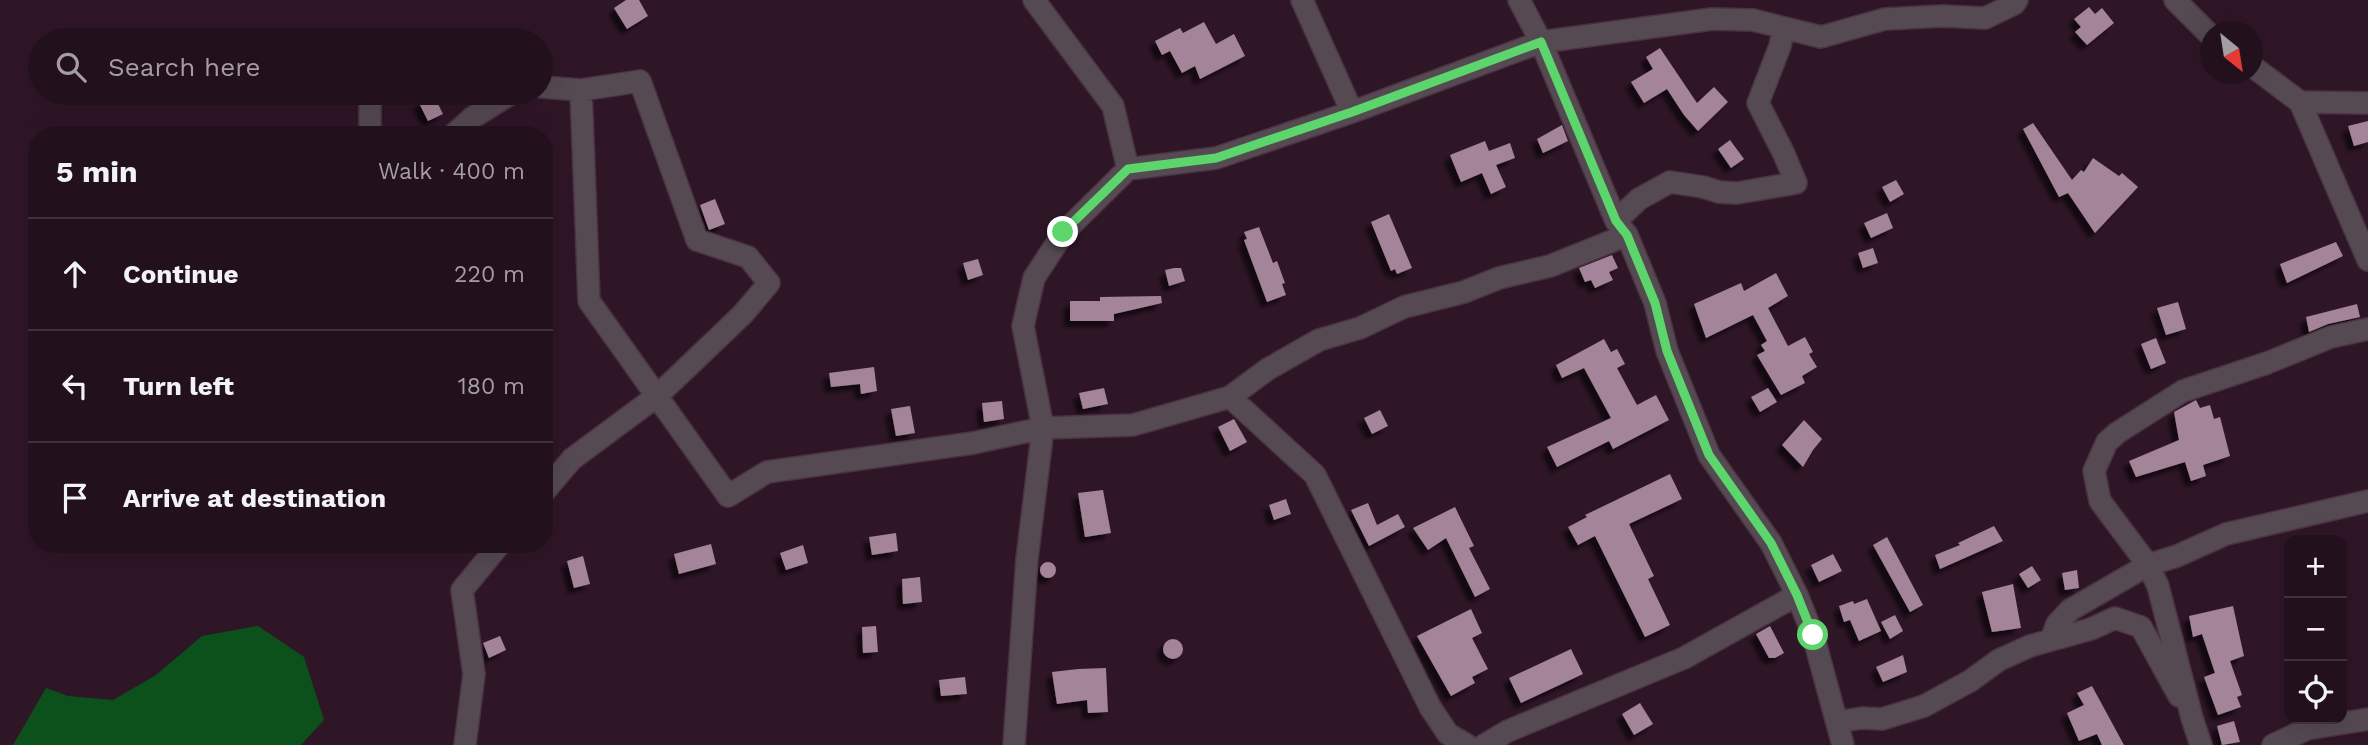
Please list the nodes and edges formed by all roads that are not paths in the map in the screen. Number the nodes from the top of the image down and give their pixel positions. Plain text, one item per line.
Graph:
1 (1034, 0) edge
2 (1302, 0) edge
3 (1519, 0) edge
4 (2017, 0) edge
5 (2175, 0) edge
6 (2200, 25) edge
7 (1784, 28) junction
8 (1541, 42) junction
9 (2263, 74) edge
10 (553, 88) edge
11 (581, 90) junction
12 (2300, 102) junction
13 (2368, 103) edge
14 (370, 105) edge
15 (493, 105) edge
16 (1352, 112) junction
17 (370, 126) edge
18 (463, 126) edge
19 (1128, 169) junction
20 (1621, 228) junction
21 (2368, 260) edge
22 (2368, 329) edge
23 (657, 396) junction
24 (1230, 397) junction
25 (1043, 428) junction
26 (553, 481) edge
27 (2368, 501) edge
28 (492, 553) edge
29 (2148, 565) junction
30 (1797, 595) junction
31 (2050, 640) junction
32 (2192, 718) junction
33 (2368, 719) edge
34 (1837, 722) junction
35 (465, 745) edge
36 (1014, 745) edge
37 (1467, 745) edge
38 (1484, 745) edge
39 (1843, 745) edge
40 (2201, 745) edge
41 (2273, 745) edge

1 - 19 street
2 - 16 street
3 - 8 street
4 - 7 street
5 - 6 street
7 - 8 street
7 - 20 street
8 - 16 street
8 - 20 street
9 - 12 street
10 - 11 street
11 - 23 street
11 - 23 street
12 - 13 street
12 - 21 street
14 - 17 street
15 - 18 street
16 - 19 street
19 - 25 street
20 - 24 street
20 - 30 street
22 - 29 street
23 - 25 street
23 - 26 street
24 - 25 street
24 - 37 street
25 - 36 street
27 - 29 street
28 - 35 street
29 - 31 street
29 - 32 street
30 - 34 street
30 - 38 street
31 - 32 street
31 - 34 street
32 - 40 street
33 - 41 street
34 - 39 street

